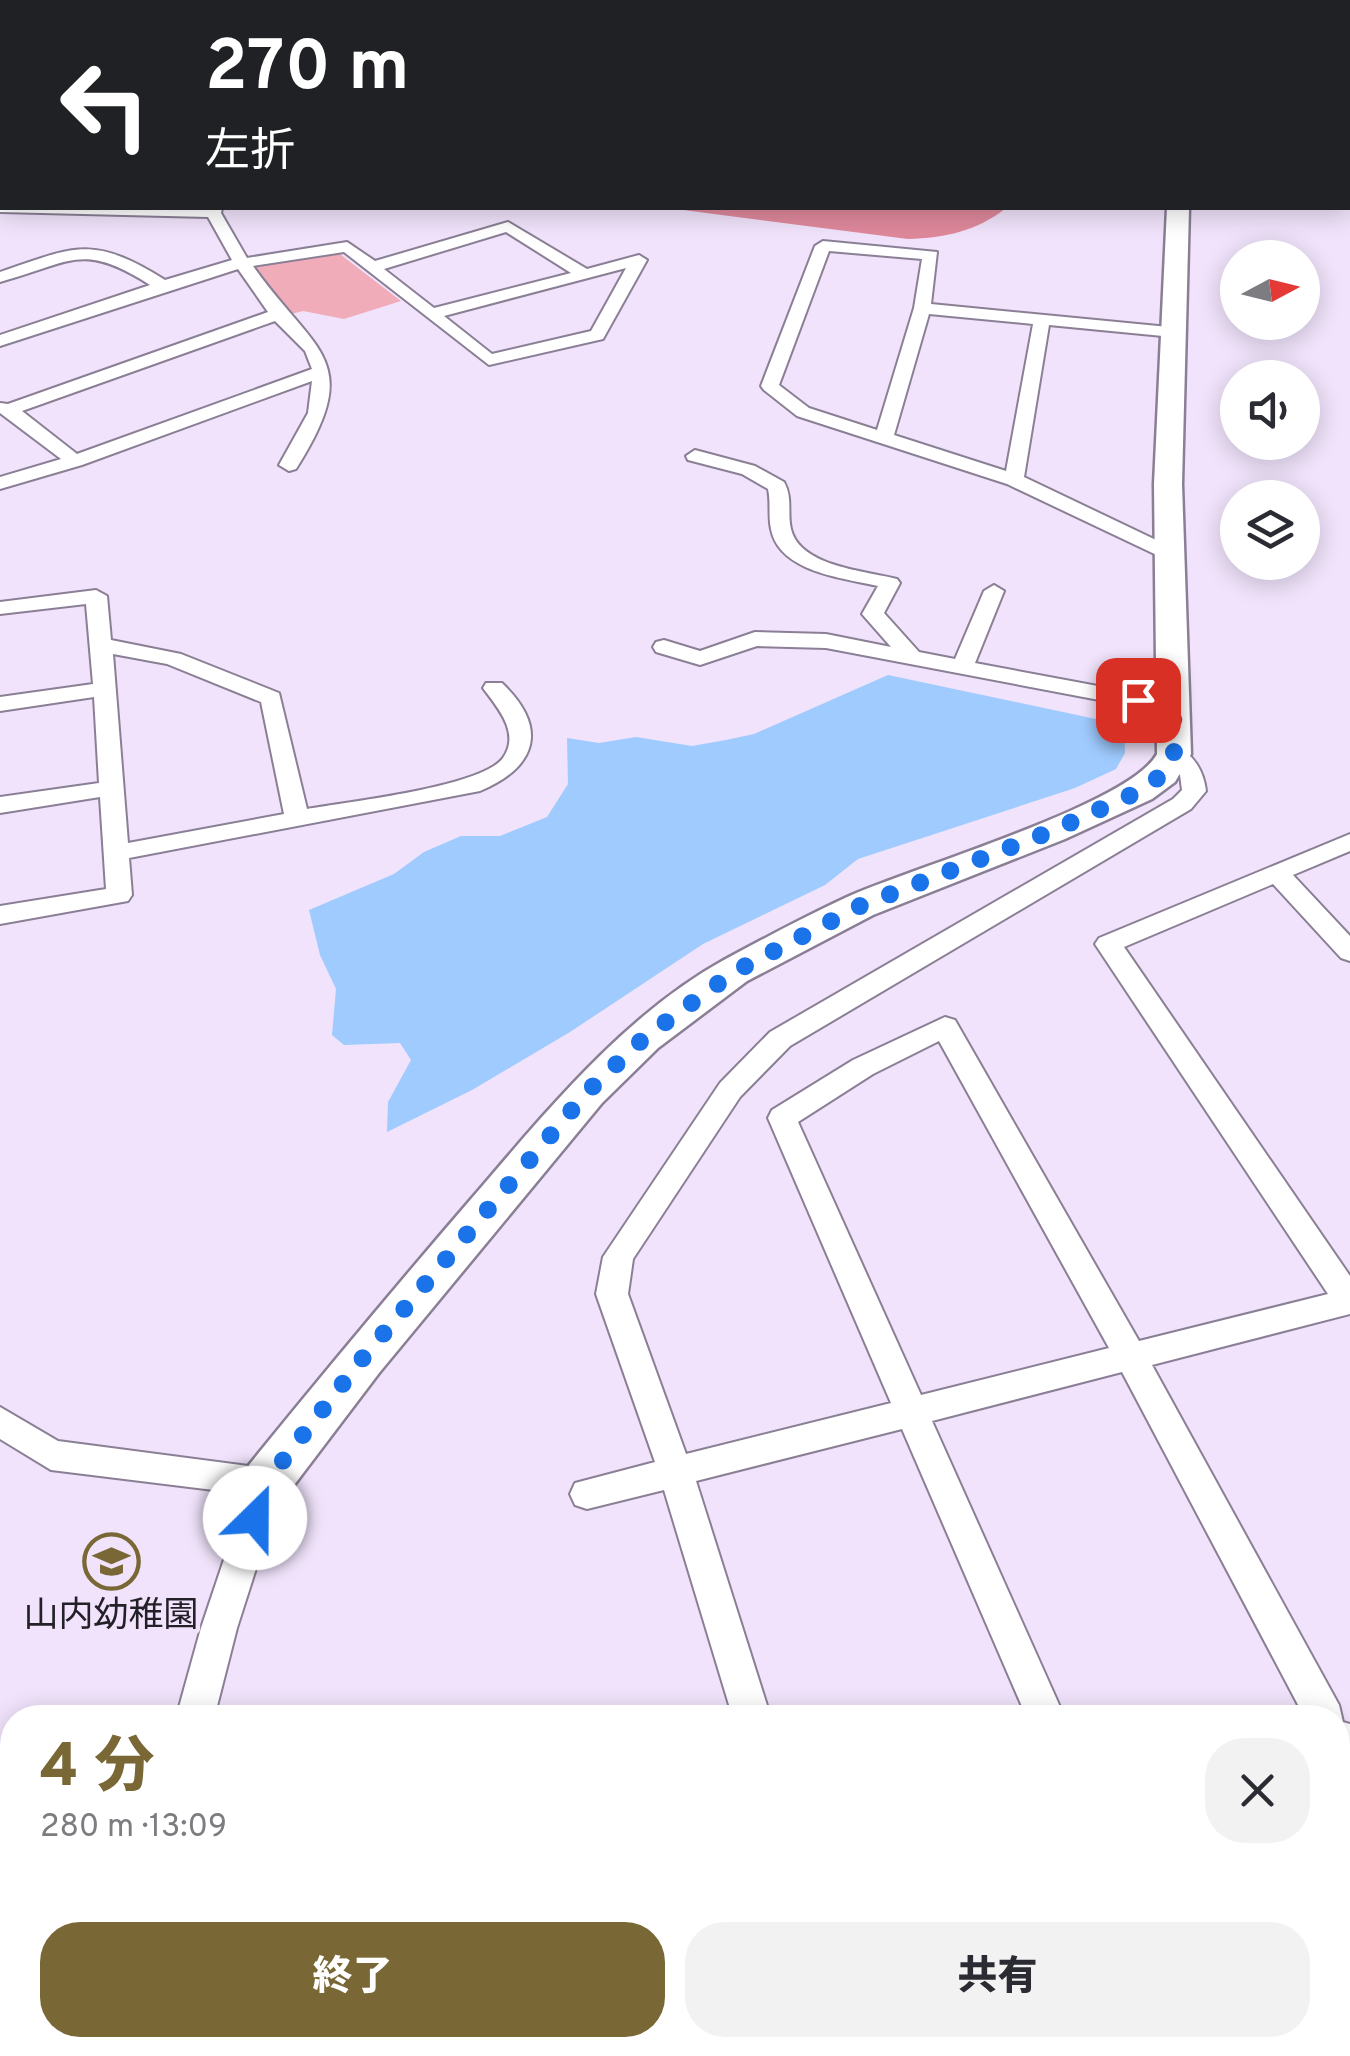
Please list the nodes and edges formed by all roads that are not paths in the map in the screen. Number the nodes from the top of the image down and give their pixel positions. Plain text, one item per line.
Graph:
1 (214, 210) edge
2 (1178, 210) edge
3 (242, 264) junction
4 (373, 267) junction
5 (584, 274) junction
6 (0, 277) edge
7 (163, 286) junction
8 (922, 308) junction
9 (278, 314) junction
10 (431, 314) junction
11 (1042, 319) junction
12 (1173, 332) junction
13 (0, 340) edge
14 (322, 372) junction
15 (4, 409) edge
16 (884, 438) junction
17 (695, 456) dead end
18 (74, 461) junction
19 (289, 465) dead end
20 (1014, 480) junction
21 (0, 483) edge
22 (1170, 554) junction
23 (994, 591) dead end
24 (0, 608) edge
25 (101, 644) junction
26 (664, 647) dead end
27 (910, 654) junction
28 (964, 665) junction
29 (494, 688) dead end
30 (106, 689) junction
31 (0, 704) edge
32 (1173, 707) junction
33 (1174, 754) junction
34 (113, 788) junction
35 (0, 805) edge
36 (296, 819) junction
37 (1350, 842) edge
38 (116, 852) junction
39 (1276, 873) junction
40 (0, 915) edge
41 (1350, 952) edge
42 (1350, 1301) edge
43 (1131, 1357) junction
44 (911, 1412) junction
45 (0, 1421) edge
46 (675, 1470) junction
47 (267, 1481) junction
48 (587, 1494) dead end
49 (198, 1705) edge
50 (748, 1705) edge
51 (1040, 1705) edge
52 (1319, 1705) edge

1 - 3 street
2 - 12 street
3 - 4 street
3 - 7 street
3 - 9 street
4 - 5 street
4 - 10 street
5 - 10 street
5 - 10 street
6 - 7 street
7 - 13 street
8 - 11 street
8 - 16 street
8 - 16 street
9 - 14 street
9 - 15 street
11 - 12 street
11 - 20 street
12 - 22 street
14 - 18 street
14 - 19 street
15 - 18 street
16 - 20 street
17 - 27 street
18 - 21 street
20 - 22 street
22 - 32 street
23 - 28 street
24 - 25 street
25 - 30 street
25 - 36 street
26 - 27 street
27 - 28 street
28 - 32 street
29 - 36 street
30 - 31 street
30 - 34 street
32 - 33 street
33 - 46 street
33 - 47 street
34 - 35 street
34 - 38 street
36 - 38 street
37 - 39 street
38 - 40 street
39 - 41 street
39 - 42 street
42 - 43 street
43 - 44 street
43 - 44 street
43 - 52 street
44 - 46 street
44 - 51 street
45 - 47 street
46 - 48 street
46 - 50 street
47 - 49 street

